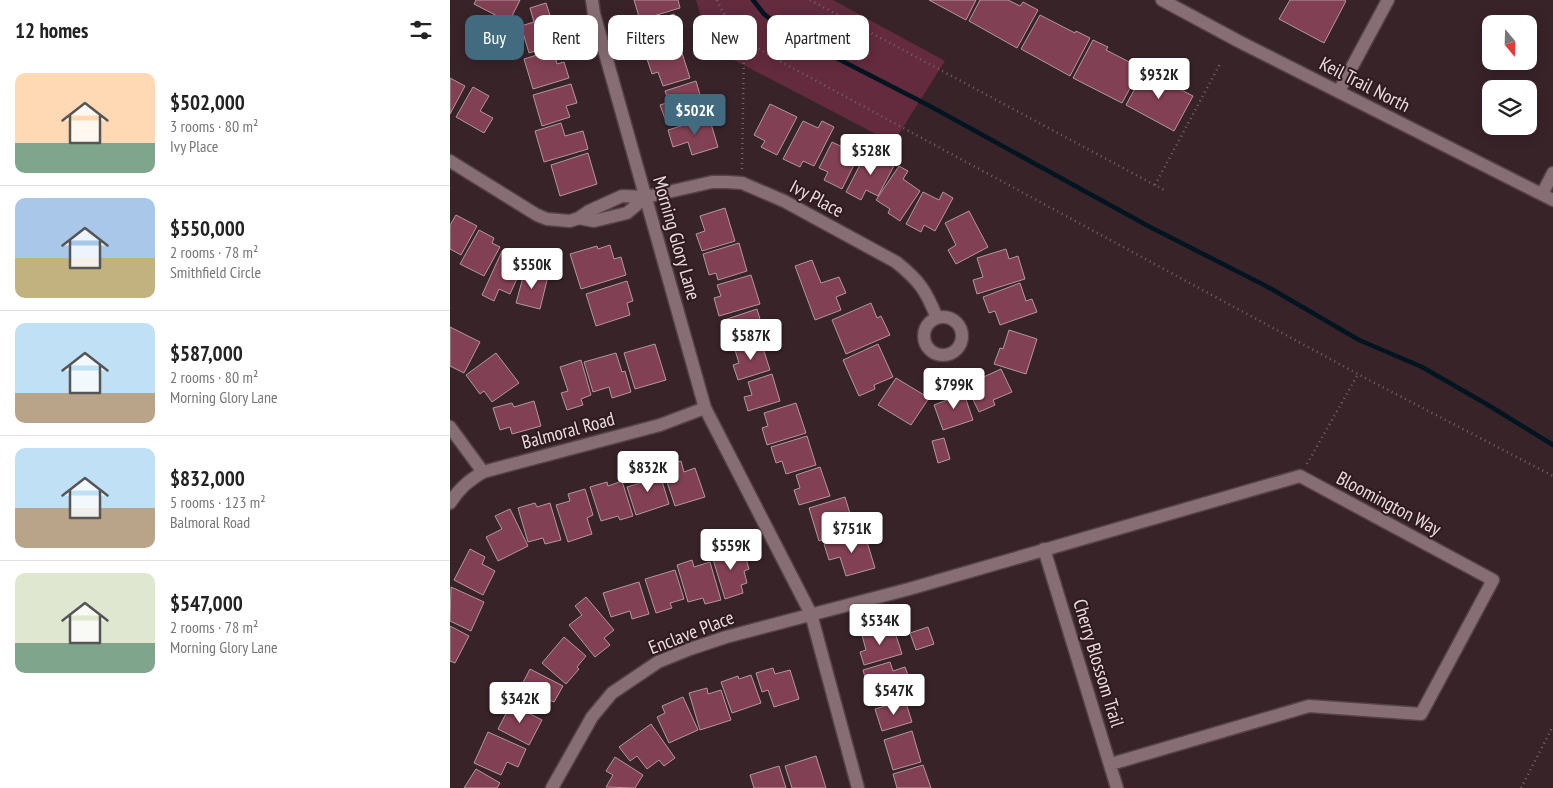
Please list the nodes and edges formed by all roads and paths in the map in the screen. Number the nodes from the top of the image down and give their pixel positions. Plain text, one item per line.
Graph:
1 (592, 0) edge
2 (717, 0) edge
3 (810, 0) edge
4 (1162, 0) edge
5 (1388, 0) edge
6 (725, 15) edge
7 (757, 48) edge
8 (744, 60) edge
9 (1221, 62) dead end
10 (1339, 91) junction
11 (450, 161) edge
12 (1553, 173) edge
13 (742, 183) junction
14 (1155, 185) junction
15 (1164, 190) dead end
16 (646, 197) junction
17 (1547, 197) edge
18 (937, 318) dead end
19 (1358, 374) junction
20 (705, 408) junction
21 (450, 427) edge
22 (483, 472) junction
23 (1300, 476) junction
24 (1553, 476) edge
25 (450, 503) edge
26 (1044, 549) junction
27 (811, 614) junction
28 (1553, 726) edge
29 (1111, 764) junction
30 (552, 788) edge
31 (858, 788) edge
32 (1117, 788) edge
33 (1521, 788) edge

1 - 16 street, Morning Glory Lane
2 - 6 path
3 - 14 path
4 - 10 street, Keil Trail North
5 - 10 street
7 - 19 path
8 - 13 path
9 - 14 path
10 - 17 street, Keil Trail North
11 - 16 street
12 - 17 street
13 - 16 street, Ivy Place
13 - 18 street, Ivy Place
14 - 15 path
16 - 20 street, Morning Glory Lane
19 - 23 path
19 - 24 path
20 - 22 street, Balmoral Road
20 - 27 street, Morning Glory Lane
21 - 22 street
22 - 25 street, Balmoral Road
23 - 26 street
23 - 29 street, Bloomington Way
26 - 27 street
26 - 29 street, Cherry Blossom Trail
27 - 30 street, Enclave Place
27 - 31 street, Morning Glory Lane
28 - 33 path
29 - 32 street, Cherry Blossom Trail

